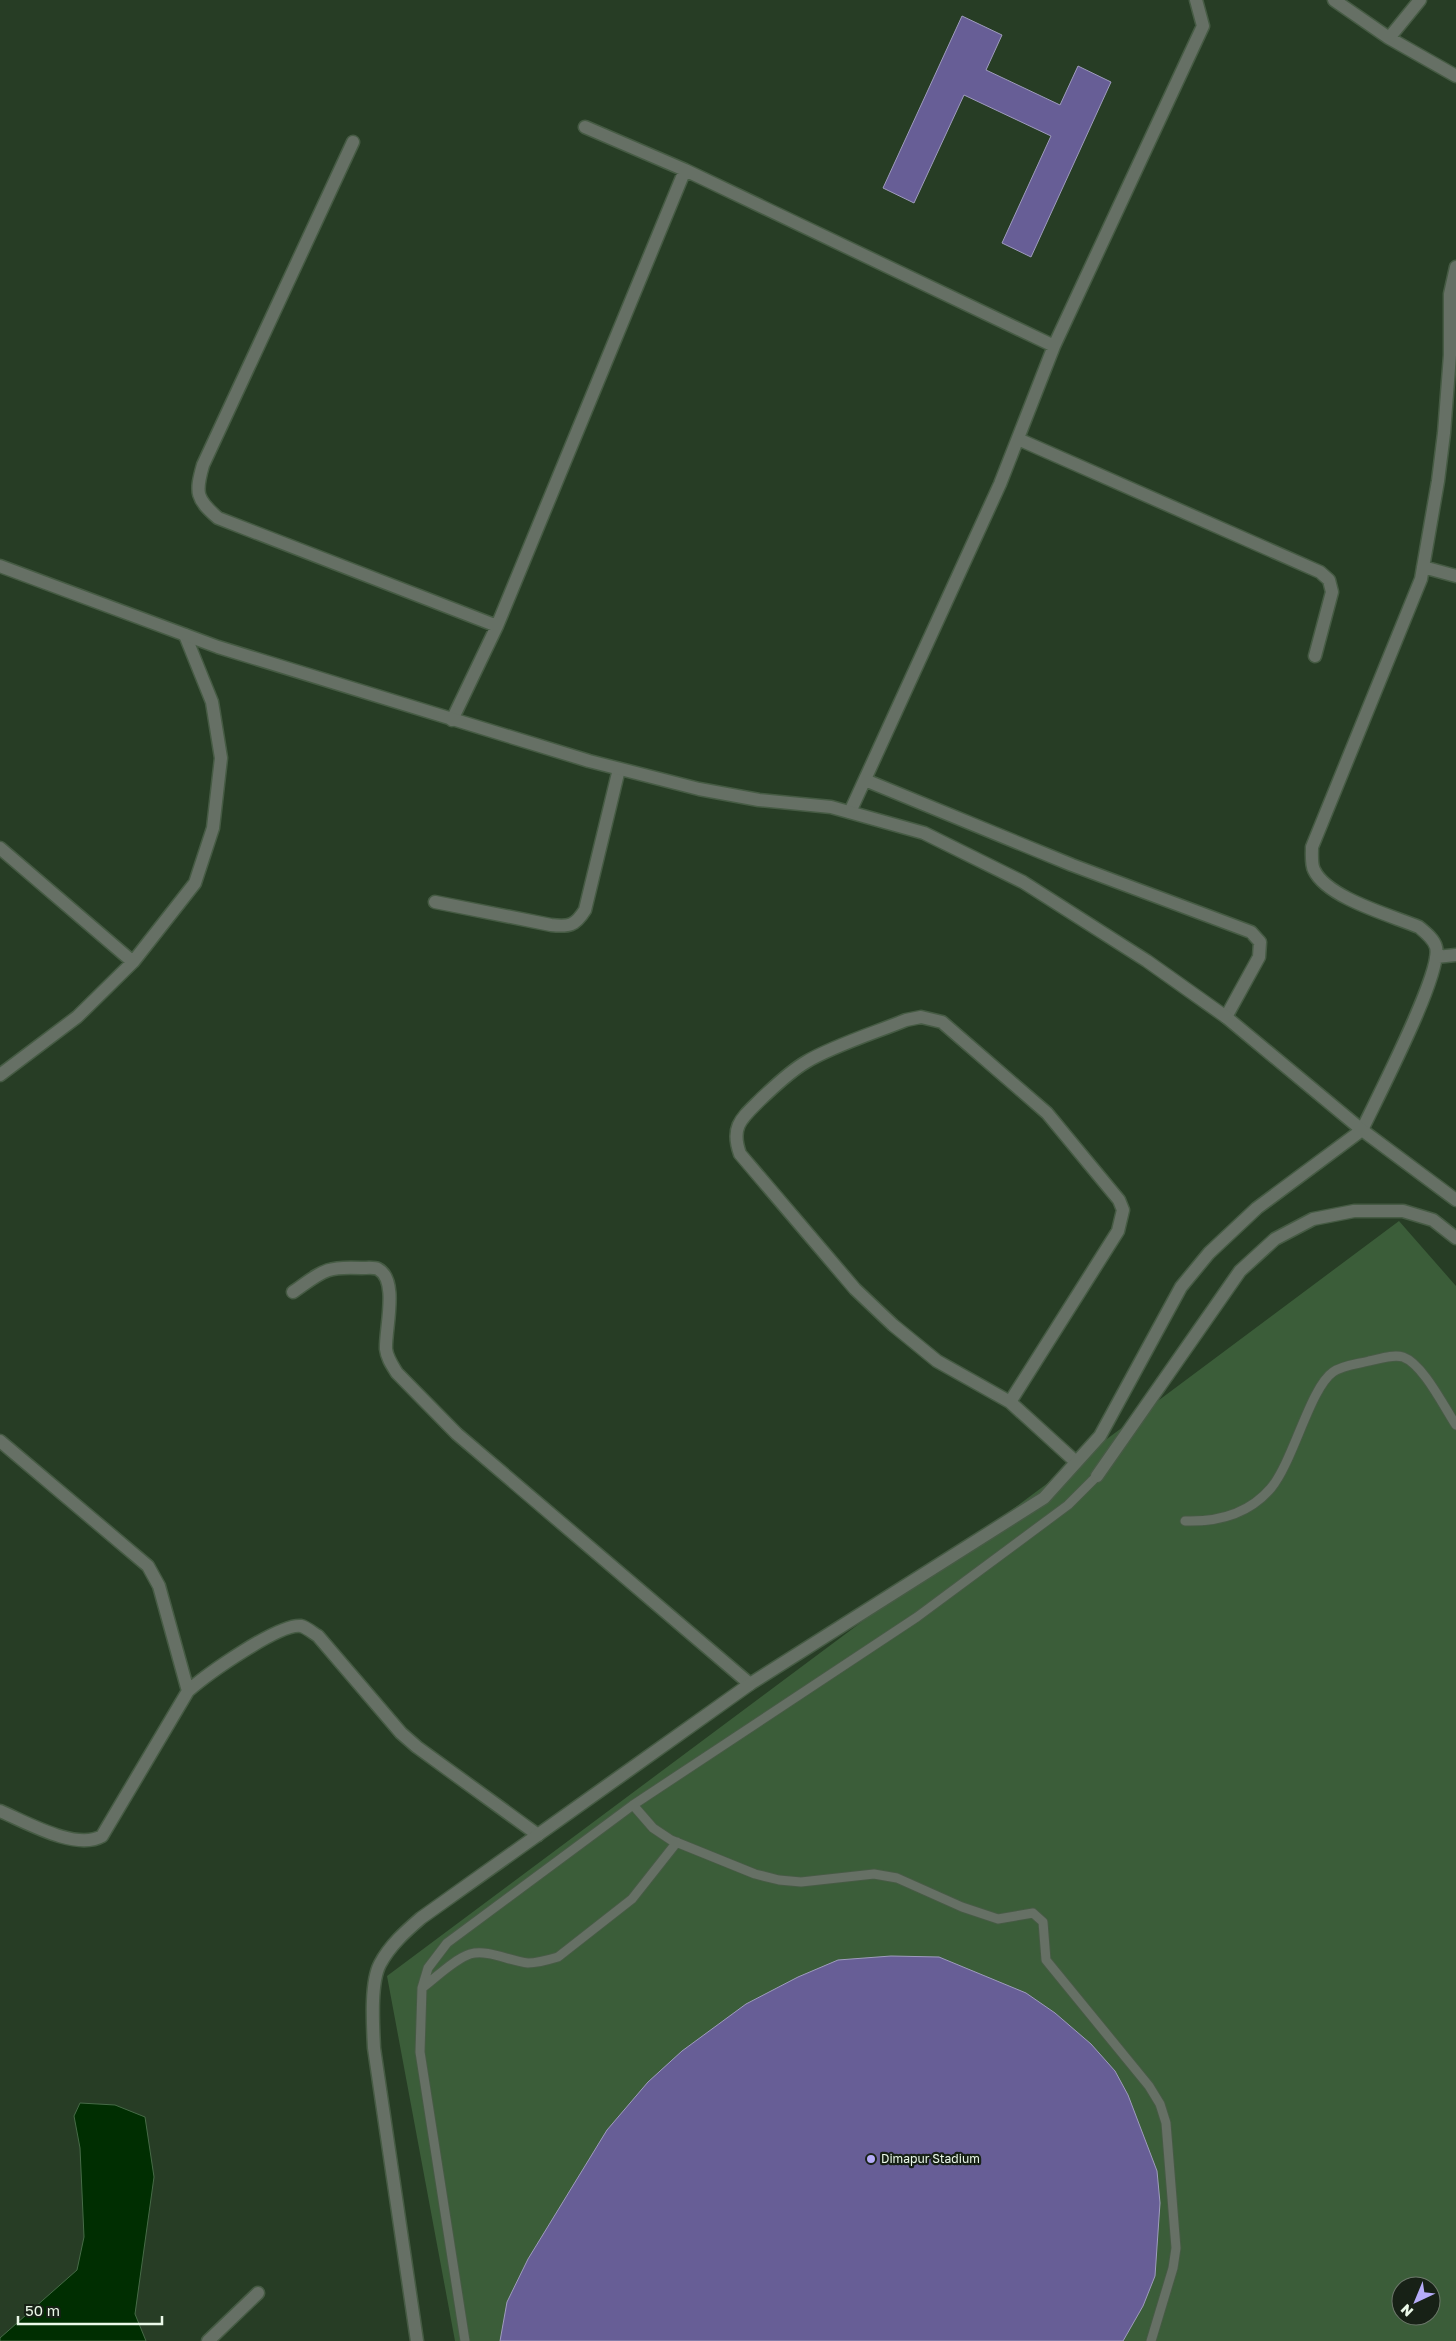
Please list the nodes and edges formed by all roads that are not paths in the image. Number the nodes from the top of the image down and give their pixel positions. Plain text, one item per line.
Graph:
1 (1196, 0) edge
2 (1334, 0) edge
3 (1420, 0) edge
4 (1388, 38) junction
5 (1456, 76) edge
6 (584, 127) dead end
7 (352, 142) dead end
8 (685, 170) junction
9 (1456, 267) edge
10 (1054, 346) junction
11 (1450, 434) edge
12 (1018, 439) junction
13 (0, 566) edge
14 (1423, 567) junction
15 (1456, 576) edge
16 (497, 626) junction
17 (186, 635) junction
18 (1315, 656) dead end
19 (452, 720) junction
20 (619, 769) junction
21 (865, 780) junction
22 (850, 812) junction
23 (0, 848) edge
24 (435, 902) dead end
25 (1456, 955) edge
26 (1436, 957) junction
27 (133, 962) junction
28 (1226, 1017) junction
29 (0, 1075) edge
30 (1362, 1130) junction
31 (1456, 1200) edge
32 (1456, 1238) edge
33 (293, 1292) dead end
34 (1010, 1402) junction
35 (1456, 1425) edge
36 (0, 1441) edge
37 (1076, 1462) junction
38 (1097, 1476) joint
39 (1186, 1522) dead end
40 (750, 1684) junction
41 (188, 1691) junction
42 (633, 1805) junction
43 (0, 1811) edge
44 (538, 1835) junction
45 (677, 1842) junction
46 (422, 1988) junction
47 (258, 2293) dead end
48 (208, 2341) edge
49 (418, 2341) edge
50 (465, 2341) edge
51 (1151, 2341) edge

1 - 10 street
2 - 4 street
3 - 4 street
4 - 5 street
6 - 8 street
7 - 16 street
8 - 10 street
8 - 16 street
9 - 11 street
10 - 12 street
11 - 14 street
12 - 18 street
12 - 21 street
13 - 17 street
14 - 15 street
14 - 26 street
16 - 19 street
17 - 19 street
17 - 27 street
19 - 20 street
20 - 22 street
20 - 24 street
21 - 22 street
21 - 28 street
22 - 28 street
23 - 27 street
25 - 26 street
26 - 30 street
27 - 29 street
28 - 30 street
30 - 31 street
30 - 37 street
32 - 38 street
33 - 40 street
34 - 34 street
34 - 37 street
35 - 39 lane
36 - 41 street
37 - 40 street
38 - 42 lane
40 - 44 street
41 - 43 street
41 - 44 street
42 - 45 lane
42 - 46 lane
44 - 49 street
45 - 46 lane
45 - 51 lane
46 - 50 lane
47 - 48 street

